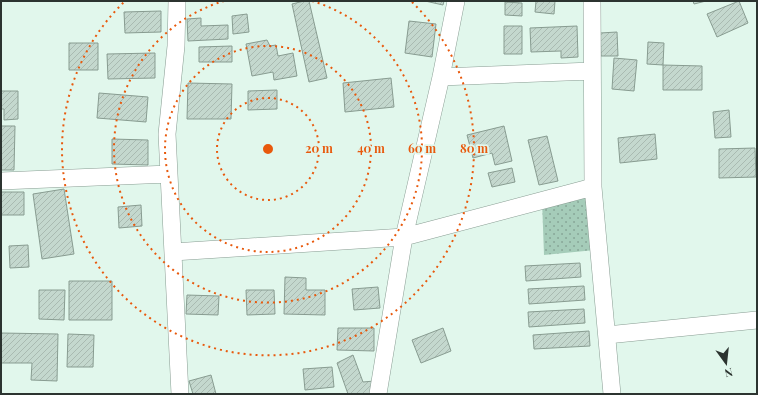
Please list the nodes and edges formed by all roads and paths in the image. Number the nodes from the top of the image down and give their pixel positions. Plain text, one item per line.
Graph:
1 (177, 1) edge
2 (456, 1) edge
3 (592, 1) edge
4 (592, 71) junction
5 (441, 77) junction
6 (169, 174) junction
7 (1, 181) edge
8 (593, 187) junction
9 (404, 237) junction
10 (173, 252) junction
11 (757, 320) edge
12 (607, 335) junction
13 (180, 394) edge
14 (378, 394) edge
15 (612, 394) edge

1 - 6 street
2 - 5 street
3 - 4 street
4 - 5 street
4 - 8 street
5 - 9 street
6 - 7 street
6 - 10 street
8 - 9 street
8 - 12 street
9 - 10 street
9 - 14 street
10 - 13 street
11 - 12 street
12 - 15 street

